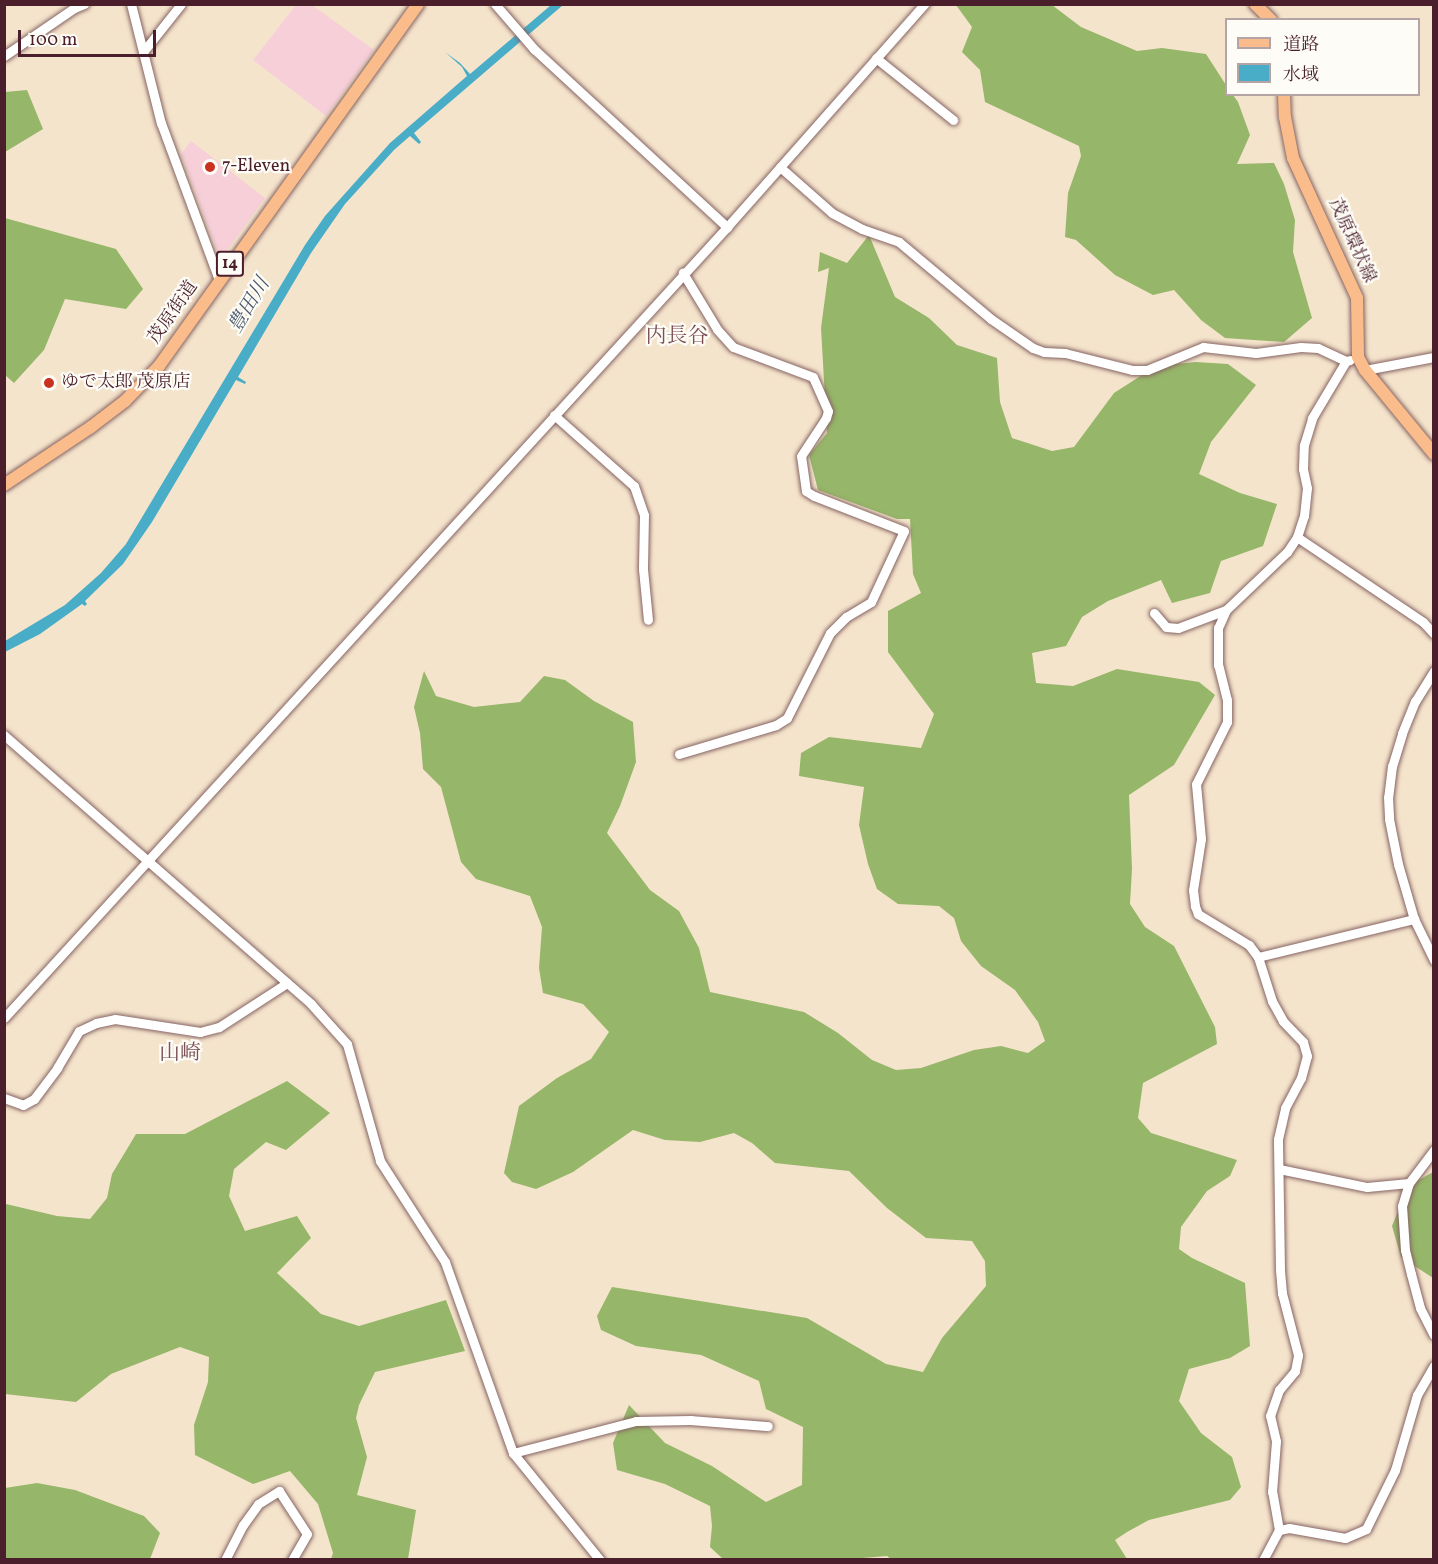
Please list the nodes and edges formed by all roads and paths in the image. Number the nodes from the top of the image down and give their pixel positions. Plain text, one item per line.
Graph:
1 (84, 4) edge
2 (131, 4) edge
3 (181, 4) edge
4 (418, 4) edge
5 (495, 4) edge
6 (924, 4) edge
7 (1255, 4) edge
8 (1269, 18) edge
9 (143, 52) junction
10 (4, 56) edge
11 (876, 58) junction
12 (1284, 96) edge
13 (953, 120) dead end
14 (780, 167) junction
15 (727, 227) junction
16 (683, 273) junction
17 (219, 280) junction
18 (1434, 357) edge
19 (1352, 359) junction
20 (1365, 370) junction
21 (554, 414) junction
22 (1434, 454) edge
23 (4, 485) edge
24 (1297, 537) junction
25 (1226, 610) junction
26 (1154, 613) dead end
27 (648, 620) dead end
28 (1434, 634) edge
29 (1434, 670) edge
30 (4, 735) edge
31 (679, 754) dead end
32 (149, 862) junction
33 (1414, 920) junction
34 (1258, 957) junction
35 (1434, 960) edge
36 (287, 983) junction
37 (4, 1018) edge
38 (4, 1098) edge
39 (1434, 1150) edge
40 (1279, 1169) junction
41 (1409, 1183) junction
42 (1434, 1335) edge
43 (1434, 1366) edge
44 (768, 1426) dead end
45 (513, 1453) junction
46 (1279, 1530) junction
47 (225, 1560) edge
48 (292, 1560) edge
49 (600, 1560) edge
50 (1263, 1560) edge

1 - 10 street
2 - 9 street
3 - 9 street
4 - 17 main road, 茂原街道 / 14
5 - 15 street
6 - 11 street
7 - 8 main road
9 - 17 street
11 - 13 street
11 - 14 street
12 - 19 main road, 茂原環状線
14 - 15 street
14 - 19 street
15 - 16 street
16 - 21 street
16 - 31 street
17 - 23 main road, 茂原街道 / 14
18 - 20 street
19 - 20 main road, 茂原環状線
19 - 24 street
20 - 22 main road, 茂原環状線
21 - 27 street
21 - 32 street
24 - 25 street
24 - 28 street
25 - 26 street
25 - 34 street
29 - 33 street
30 - 32 street
32 - 36 street
32 - 37 street
33 - 34 street
33 - 35 street
34 - 40 street
36 - 38 street
36 - 45 street
39 - 41 street
40 - 41 street
40 - 46 street
41 - 42 street
43 - 46 street
44 - 45 street
45 - 49 street
46 - 50 street
47 - 48 street

